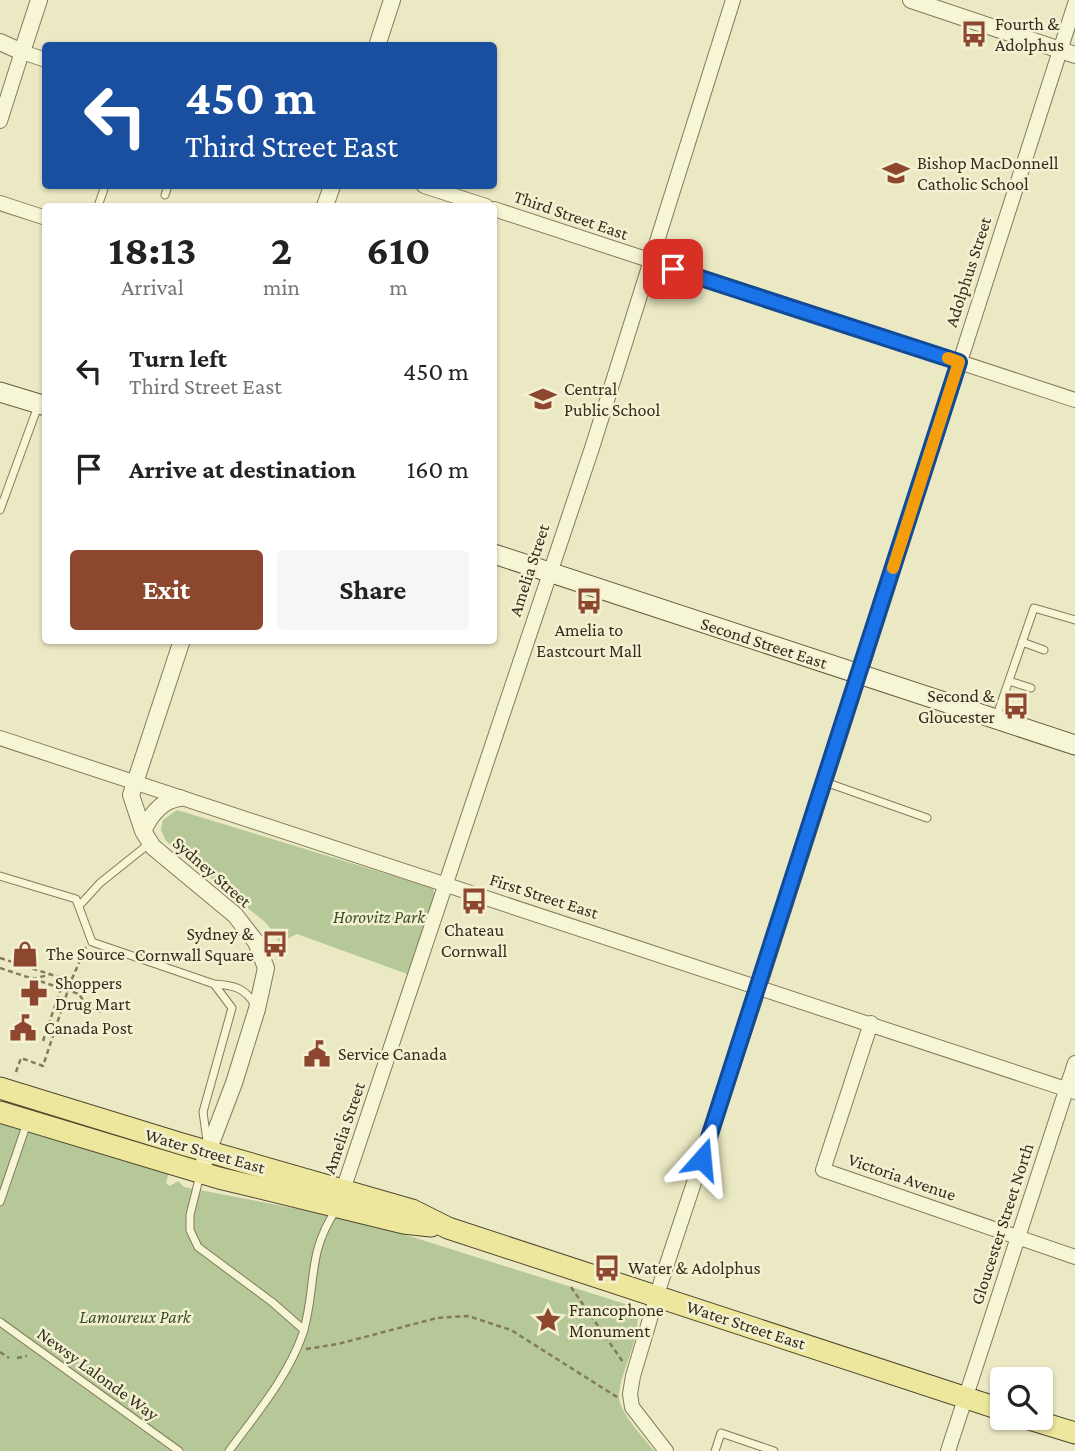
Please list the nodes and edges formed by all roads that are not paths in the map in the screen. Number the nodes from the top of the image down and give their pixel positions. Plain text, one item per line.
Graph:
1 (39, 0) edge
2 (392, 0) edge
3 (733, 0) edge
4 (911, 0) edge
5 (1075, 4) edge
6 (0, 42) edge
7 (378, 42) edge
8 (22, 52) junction
9 (1067, 52) edge
10 (42, 59) edge
11 (0, 121) edge
12 (168, 189) edge
13 (433, 189) edge
14 (165, 195) dead end
15 (0, 203) edge
16 (477, 203) edge
17 (497, 210) edge
18 (42, 217) edge
19 (651, 262) junction
20 (959, 362) junction
21 (0, 391) edge
22 (1075, 400) edge
23 (42, 405) edge
24 (0, 510) edge
25 (497, 555) edge
26 (549, 572) junction
27 (1075, 620) edge
28 (1022, 642) junction
29 (181, 644) edge
30 (1044, 650) dead end
31 (859, 674) junction
32 (1009, 681) junction
33 (1031, 688) dead end
34 (996, 719) junction
35 (0, 738) edge
36 (1075, 745) edge
37 (824, 782) junction
38 (135, 783) junction
39 (180, 798) junction
40 (927, 818) dead end
41 (146, 837) junction
42 (0, 876) edge
43 (445, 884) junction
44 (79, 906) junction
45 (214, 984) junction
46 (759, 987) junction
47 (257, 1009) junction
48 (871, 1023) junction
49 (1075, 1063) edge
50 (0, 1088) edge
51 (1071, 1091) edge
52 (0, 1112) edge
53 (28, 1121) junction
54 (211, 1142) junction
55 (201, 1173) junction
56 (341, 1198) junction
57 (0, 1202) edge
58 (1017, 1237) junction
59 (1075, 1257) edge
60 (655, 1304) junction
61 (0, 1322) edge
62 (304, 1330) junction
63 (965, 1398) junction
64 (990, 1406) edge
65 (1053, 1426) edge
66 (1075, 1433) edge
67 (179, 1451) edge
68 (229, 1451) edge
69 (666, 1451) edge
70 (715, 1451) edge
71 (774, 1451) edge
72 (948, 1451) edge

1 - 8 street
2 - 7 street
3 - 19 street, Amelia Street
4 - 9 street
5 - 9 street, Adolphus Street
6 - 8 street
8 - 10 street
8 - 11 street
9 - 20 street, Adolphus Street
12 - 14 lane
13 - 16 street, Third Street East
15 - 18 street
17 - 19 street, Third Street East
19 - 20 street, Third Street East
19 - 26 street, Amelia Street
20 - 22 street, Third Street East
20 - 31 street, Adolphus Street
21 - 23 main road
23 - 24 lane
25 - 26 main road, Second Street East
26 - 31 main road, Second Street East
26 - 43 street, Amelia Street
27 - 28 lane
28 - 30 lane
28 - 32 lane
29 - 38 street
31 - 34 main road, Second Street East
31 - 37 street, Adolphus Street
32 - 33 lane
32 - 34 lane
34 - 36 main road, Second Street East
35 - 38 street, First Street East
37 - 40 lane
37 - 46 street, Adolphus Street
38 - 39 street, First Street East
38 - 41 street
39 - 41 street
39 - 43 street, First Street East
41 - 44 lane
41 - 47 street, Sydney Street
42 - 44 lane
43 - 46 street, First Street East
43 - 56 street, Amelia Street
44 - 45 lane
45 - 47 lane
45 - 54 lane
46 - 48 street, First Street East
46 - 60 street, Adolphus Street
47 - 54 street, Sydney Street
48 - 51 street, First Street East
48 - 58 street, Victoria Avenue
49 - 51 street, Gloucester Street North
50 - 54 main road, Water Street East
51 - 58 street, Gloucester Street North
52 - 53 main road, Water Street East
53 - 55 main road, Water Street East
53 - 57 lane
54 - 55 street, Sydney Street
54 - 56 main road, Water Street East
55 - 56 main road, Water Street East
55 - 62 lane
56 - 60 main road, Water Street East
56 - 62 lane
58 - 59 street, Victoria Avenue
58 - 63 street, Gloucester Street North
60 - 63 main road, Water Street East
60 - 69 street, Adolphus Street
61 - 67 lane, Newsy Lalonde Way
62 - 68 lane
63 - 64 main road, Water Street East
63 - 72 street, Gloucester Street North
65 - 66 main road
70 - 71 lane

